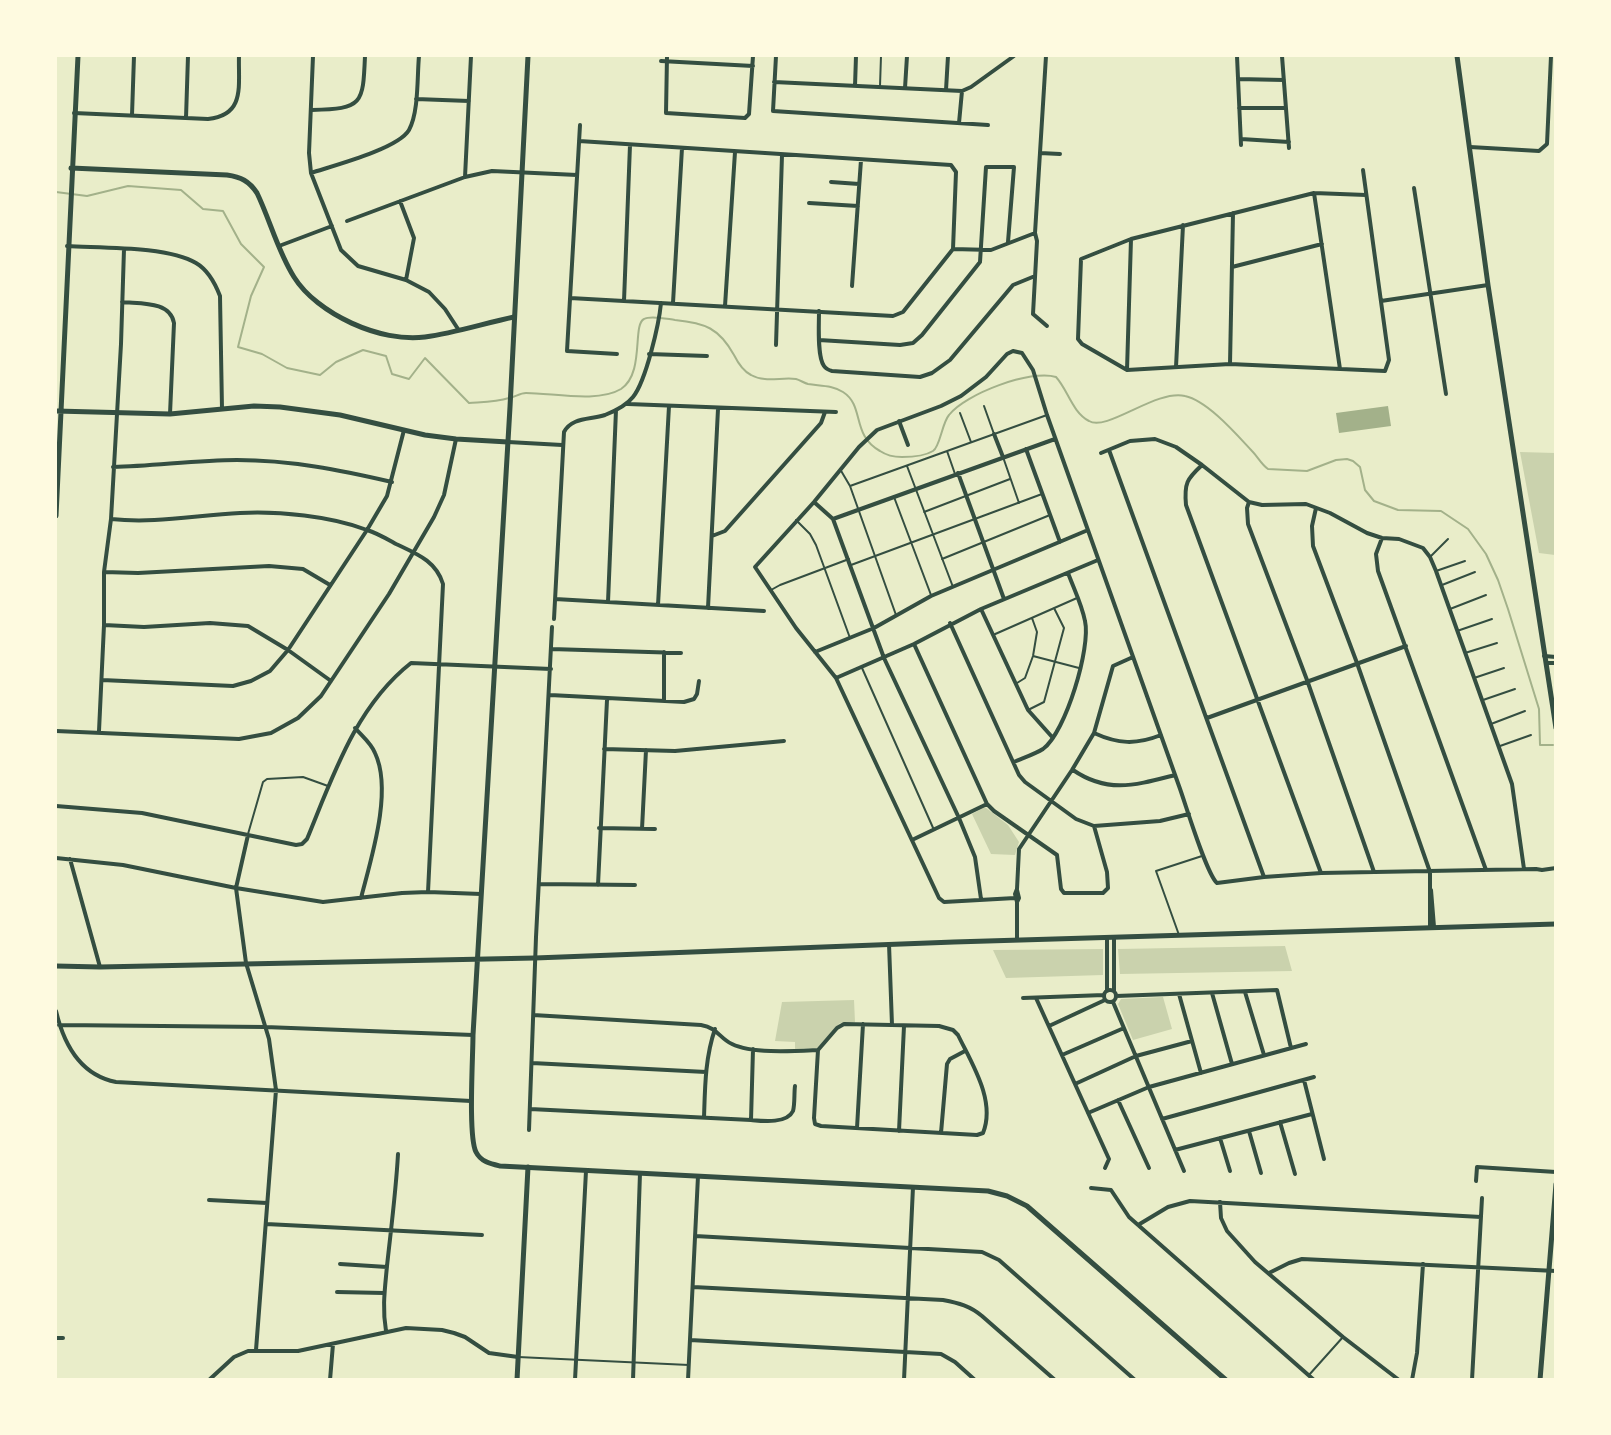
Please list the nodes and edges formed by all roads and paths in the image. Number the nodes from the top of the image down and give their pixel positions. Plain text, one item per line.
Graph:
1 (78, 56) edge
2 (134, 56) edge
3 (188, 56) edge
4 (239, 56) edge
5 (313, 56) edge
6 (365, 56) edge
7 (419, 56) edge
8 (471, 56) edge
9 (528, 56) edge
10 (667, 56) edge
11 (753, 56) edge
12 (776, 56) edge
13 (856, 56) edge
14 (881, 56) edge
15 (907, 56) edge
16 (948, 56) edge
17 (1014, 56) edge
18 (1046, 56) edge
19 (1237, 56) edge
20 (1282, 56) edge
21 (1456, 56) edge
22 (1551, 56) edge
23 (661, 61) dead end
24 (667, 62) junction
25 (753, 66) junction
26 (1238, 79) junction
27 (1284, 80) junction
28 (774, 82) junction
29 (855, 86) junction
30 (880, 87) junction
31 (905, 88) junction
32 (946, 90) junction
33 (962, 91) junction
34 (416, 99) junction
35 (469, 102) junction
36 (1239, 108) junction
37 (1286, 108) junction
38 (312, 110) junction
39 (74, 112) junction
40 (132, 115) junction
41 (186, 118) junction
42 (959, 123) junction
43 (988, 124) dead end
44 (579, 125) dead end
45 (1241, 139) junction
46 (579, 141) junction
47 (1289, 142) junction
48 (630, 145) junction
49 (1241, 145) dead end
50 (1470, 147) junction
51 (682, 148) junction
52 (1289, 148) dead end
53 (735, 152) junction
54 (1040, 153) junction
55 (1060, 154) dead end
56 (782, 155) junction
57 (861, 160) junction
58 (71, 168) junction
59 (1363, 170) dead end
60 (521, 172) junction
61 (311, 173) junction
62 (578, 175) junction
63 (465, 177) junction
64 (831, 182) dead end
65 (859, 184) junction
66 (1414, 188) dead end
67 (1314, 193) junction
68 (1366, 195) junction
69 (400, 201) junction
70 (809, 203) dead end
71 (858, 206) junction
72 (1233, 213) junction
73 (347, 221) dead end
74 (1183, 225) junction
75 (332, 226) junction
76 (1035, 232) junction
77 (1131, 240) junction
78 (1008, 242) junction
79 (1322, 244) junction
80 (67, 246) junction
81 (279, 246) junction
82 (124, 249) junction
83 (952, 249) junction
84 (982, 251) junction
85 (1232, 267) junction
86 (1035, 276) junction
87 (406, 280) junction
88 (1488, 285) junction
89 (852, 286) dead end
90 (1431, 294) junction
91 (570, 298) junction
92 (624, 301) junction
93 (1381, 301) junction
94 (122, 302) junction
95 (661, 303) junction
96 (673, 303) junction
97 (725, 306) junction
98 (777, 309) junction
99 (819, 312) junction
100 (514, 317) junction
101 (1047, 326) dead end
102 (458, 329) junction
103 (819, 340) junction
104 (776, 345) dead end
105 (617, 354) dead end
106 (649, 354) junction
107 (707, 356) dead end
108 (1230, 364) junction
109 (1176, 367) junction
110 (1340, 369) junction
111 (1127, 370) junction
112 (1446, 394) dead end
113 (627, 404) junction
114 (669, 406) junction
115 (984, 406) dead end
116 (718, 409) junction
117 (222, 410) junction
118 (616, 410) junction
119 (58, 411) edge
120 (825, 412) junction
121 (836, 412) dead end
122 (960, 413) dead end
123 (117, 414) junction
124 (170, 414) junction
125 (1047, 415) junction
126 (899, 421) junction
127 (405, 430) junction
128 (994, 434) junction
129 (456, 439) junction
130 (1055, 439) junction
131 (508, 442) junction
132 (971, 442) junction
133 (562, 445) junction
134 (908, 445) dead end
135 (1026, 449) junction
136 (1109, 450) junction
137 (947, 451) junction
138 (1101, 453) dead end
139 (1003, 457) junction
140 (1202, 465) junction
141 (113, 466) junction
142 (907, 466) junction
143 (840, 469) junction
144 (957, 473) junction
145 (1010, 479) junction
146 (392, 482) junction
147 (850, 486) junction
148 (915, 489) junction
149 (1042, 494) junction
150 (894, 496) junction
151 (966, 496) junction
152 (814, 502) junction
153 (1249, 502) junction
154 (1018, 503) junction
155 (1316, 508) junction
156 (858, 510) junction
157 (924, 512) junction
158 (1050, 515) junction
159 (56, 516) edge
160 (111, 519) junction
161 (834, 519) junction
162 (975, 519) junction
163 (796, 520) junction
164 (367, 530) junction
165 (1088, 530) junction
166 (933, 535) junction
167 (712, 536) junction
168 (1382, 538) junction
169 (1448, 538) dead end
170 (1060, 542) junction
171 (912, 543) junction
172 (984, 543) junction
173 (413, 552) junction
174 (875, 557) junction
175 (1430, 557) junction
176 (849, 559) junction
177 (942, 559) junction
178 (1098, 560) junction
179 (1465, 561) dead end
180 (851, 565) junction
181 (825, 568) junction
182 (994, 571) junction
183 (1436, 571) junction
184 (104, 572) junction
185 (1476, 572) dead end
186 (1068, 573) junction
187 (330, 585) junction
188 (1441, 585) junction
189 (953, 587) junction
190 (770, 591) junction
191 (1486, 595) dead end
192 (931, 596) junction
193 (1077, 598) junction
194 (555, 599) junction
195 (1004, 599) junction
196 (608, 602) junction
197 (658, 605) junction
198 (708, 608) junction
199 (1054, 608) junction
200 (981, 609) junction
201 (1449, 609) junction
202 (764, 611) dead end
203 (896, 616) junction
204 (1032, 618) junction
205 (554, 619) dead end
206 (1492, 619) dead end
207 (950, 623) junction
208 (104, 625) junction
209 (552, 627) dead end
210 (874, 628) junction
211 (1457, 631) junction
212 (993, 635) junction
213 (850, 638) junction
214 (1497, 643) dead end
215 (914, 644) junction
216 (1406, 646) junction
217 (551, 649) junction
218 (288, 650) junction
219 (664, 652) junction
220 (815, 652) junction
221 (681, 653) dead end
222 (1465, 653) junction
223 (1033, 656) junction
224 (1544, 656) junction
225 (1133, 657) junction
226 (1556, 657) edge
227 (884, 658) junction
228 (1056, 662) junction
229 (440, 663) junction
230 (1357, 663) junction
231 (1545, 663) junction
232 (1556, 663) edge
233 (494, 668) junction
234 (861, 668) junction
235 (1079, 668) junction
236 (1504, 668) dead end
237 (551, 669) junction
238 (836, 678) junction
239 (1474, 678) junction
240 (102, 680) junction
241 (331, 681) junction
242 (699, 681) dead end
243 (1307, 681) junction
244 (1016, 684) junction
245 (1515, 689) dead end
246 (550, 695) junction
247 (1256, 699) junction
248 (607, 700) junction
249 (1482, 700) junction
250 (664, 701) junction
251 (1028, 710) junction
252 (1525, 711) dead end
253 (1207, 718) junction
254 (1491, 724) junction
255 (355, 728) junction
256 (1556, 728) edge
257 (56, 731) edge
258 (99, 731) junction
259 (1094, 733) junction
260 (1161, 735) junction
261 (1531, 735) dead end
262 (1053, 738) junction
263 (784, 741) dead end
264 (1499, 747) junction
265 (604, 748) junction
266 (646, 750) junction
267 (1014, 762) junction
268 (1072, 770) junction
269 (1175, 775) junction
270 (328, 786) junction
271 (1051, 801) junction
272 (987, 804) junction
273 (56, 806) edge
274 (1189, 814) junction
275 (959, 818) junction
276 (1094, 826) junction
277 (599, 828) junction
278 (655, 829) dead end
279 (642, 830) junction
280 (934, 830) junction
281 (248, 835) junction
282 (1027, 835) junction
283 (912, 840) junction
284 (1204, 855) junction
285 (56, 858) edge
286 (69, 859) junction
287 (1556, 868) edge
288 (1524, 869) junction
289 (1486, 870) junction
290 (1374, 872) junction
291 (1430, 872) junction
292 (1321, 873) junction
293 (1264, 877) junction
294 (539, 884) junction
295 (598, 885) junction
296 (636, 885) dead end
297 (236, 888) junction
298 (428, 892) junction
299 (481, 894) junction
300 (361, 898) junction
301 (981, 899) junction
302 (1016, 900) junction
303 (1556, 924) edge
304 (1432, 927) junction
305 (1179, 935) junction
306 (1111, 938) junction
307 (1017, 940) junction
308 (889, 944) junction
309 (535, 957) junction
310 (477, 958) junction
311 (246, 963) junction
312 (56, 966) edge
313 (100, 967) junction
314 (1107, 991) junction
315 (1245, 992) junction
316 (1115, 993) junction
317 (1212, 993) junction
318 (1179, 994) junction
319 (1023, 998) dead end
320 (1036, 998) junction
321 (1104, 998) junction
322 (1113, 1002) junction
323 (56, 1011) edge
324 (533, 1015) junction
325 (863, 1024) junction
326 (59, 1025) junction
327 (892, 1025) junction
328 (904, 1026) junction
329 (1049, 1026) junction
330 (265, 1027) junction
331 (1124, 1028) junction
332 (715, 1029) junction
333 (473, 1035) junction
334 (1192, 1041) junction
335 (1306, 1044) dead end
336 (1291, 1048) junction
337 (753, 1049) junction
338 (818, 1050) junction
339 (965, 1051) junction
340 (1062, 1055) junction
341 (1264, 1055) junction
342 (1136, 1056) junction
343 (532, 1063) junction
344 (1232, 1064) junction
345 (706, 1072) junction
346 (1201, 1072) junction
347 (1314, 1077) dead end
348 (1304, 1080) junction
349 (1075, 1084) junction
350 (795, 1086) dead end
351 (1149, 1087) junction
352 (276, 1090) junction
353 (1118, 1100) junction
354 (472, 1101) junction
355 (530, 1108) junction
356 (1088, 1113) junction
357 (1312, 1114) junction
358 (704, 1118) junction
359 (1162, 1119) junction
360 (751, 1120) junction
361 (1280, 1122) junction
362 (857, 1128) junction
363 (530, 1130) dead end
364 (899, 1131) junction
365 (1249, 1131) junction
366 (941, 1133) junction
367 (1220, 1138) junction
368 (1175, 1150) junction
369 (398, 1154) dead end
370 (1324, 1159) dead end
371 (528, 1167) junction
372 (1105, 1168) dead end
373 (1149, 1168) dead end
374 (586, 1170) junction
375 (1184, 1171) dead end
376 (1230, 1171) dead end
377 (1556, 1172) edge
378 (640, 1173) junction
379 (1261, 1173) dead end
380 (1295, 1174) dead end
381 (699, 1175) junction
382 (1476, 1181) dead end
383 (1556, 1184) edge
384 (913, 1187) junction
385 (1091, 1188) dead end
386 (1482, 1198) dead end
387 (209, 1200) dead end
388 (1220, 1202) junction
389 (267, 1203) junction
390 (1481, 1217) junction
391 (266, 1224) junction
392 (1138, 1224) junction
393 (390, 1231) junction
394 (482, 1235) dead end
395 (695, 1236) junction
396 (910, 1248) junction
397 (340, 1264) dead end
398 (1423, 1264) junction
399 (387, 1267) junction
400 (1478, 1267) junction
401 (1553, 1270) edge
402 (1269, 1273) junction
403 (693, 1287) junction
404 (337, 1292) dead end
405 (384, 1293) junction
406 (908, 1300) junction
407 (386, 1331) junction
408 (1343, 1337) junction
409 (56, 1338) edge
410 (63, 1338) dead end
411 (690, 1340) junction
412 (333, 1344) junction
413 (256, 1350) junction
414 (906, 1353) junction
415 (518, 1357) junction
416 (576, 1359) junction
417 (634, 1363) junction
418 (689, 1365) junction
419 (1308, 1375) junction
420 (209, 1380) edge
421 (330, 1380) edge
422 (517, 1380) edge
423 (576, 1380) edge
424 (633, 1380) edge
425 (688, 1380) edge
426 (904, 1380) edge
427 (975, 1380) edge
428 (1055, 1380) edge
429 (1134, 1380) edge
430 (1226, 1380) edge
431 (1304, 1380) edge
432 (1314, 1380) edge
433 (1399, 1380) edge
434 (1412, 1380) edge
435 (1473, 1380) edge
436 (1540, 1380) edge

1 - 39 main road
2 - 40 street
3 - 41 street
4 - 41 street
5 - 38 street
6 - 38 street
7 - 34 street
8 - 35 street
9 - 60 main road
10 - 24 street
11 - 25 street
12 - 28 street
13 - 29 street
14 - 30 lane
15 - 31 street
16 - 32 street
17 - 33 street
18 - 54 street
19 - 26 street
20 - 27 street
21 - 50 main road
22 - 50 street
23 - 24 street
24 - 25 street
24 - 25 street
26 - 27 street
26 - 36 street
27 - 37 street
28 - 29 street
28 - 42 street
29 - 30 street
30 - 31 street
31 - 32 street
32 - 33 street
33 - 42 street
34 - 35 street
34 - 61 street
35 - 63 street
36 - 37 street
36 - 45 street
37 - 47 street
38 - 61 street
39 - 40 street
39 - 58 main road
40 - 41 street
42 - 43 street
44 - 46 street
45 - 47 street
45 - 49 street
46 - 48 street
46 - 62 street
47 - 52 street
48 - 51 street
48 - 92 street
50 - 88 main road
51 - 53 street
51 - 96 street
53 - 56 street
53 - 97 street
54 - 55 street
54 - 76 street
56 - 57 street
56 - 98 street
57 - 65 street
57 - 83 street
58 - 80 main road
58 - 81 main road
59 - 68 street
60 - 62 street
60 - 63 street
60 - 100 main road
61 - 75 street
62 - 91 street
63 - 69 street
64 - 65 street
65 - 71 street
66 - 90 street
67 - 68 street
67 - 72 street
67 - 79 street
68 - 93 street
69 - 73 street
69 - 87 street
70 - 71 street
71 - 89 street
72 - 74 street
72 - 85 street
74 - 77 street
74 - 109 street
75 - 81 street
75 - 87 street
76 - 78 street
76 - 86 street
77 - 111 street
77 - 111 street
78 - 84 street
78 - 84 street
79 - 85 street
79 - 110 street
80 - 82 street
80 - 119 main road
81 - 102 main road
82 - 94 street
82 - 117 street
83 - 84 street
83 - 99 street
84 - 103 street
85 - 108 street
86 - 101 street
86 - 103 street
87 - 102 street
88 - 90 street
88 - 224 main road
90 - 93 street
90 - 112 street
91 - 92 street
91 - 105 street
92 - 95 street
93 - 110 street
94 - 123 street
94 - 124 street
95 - 96 street
95 - 106 street
96 - 97 street
97 - 98 street
98 - 99 street
98 - 104 street
99 - 103 street
100 - 102 main road
100 - 131 main road
106 - 107 street
106 - 113 street
108 - 109 street
108 - 110 street
109 - 111 street
113 - 114 street
113 - 118 street
114 - 116 street
114 - 197 street
115 - 128 lane
116 - 120 street
116 - 167 street
117 - 124 main road
117 - 127 main road
118 - 133 street
118 - 196 street
119 - 123 main road
119 - 159 main road
120 - 121 street
120 - 167 street
122 - 132 lane
123 - 124 main road
123 - 141 street
125 - 126 street
125 - 128 lane
125 - 130 street
126 - 134 street
126 - 143 street
127 - 129 main road
127 - 146 street
128 - 132 lane
128 - 139 street
129 - 131 main road
129 - 173 street
130 - 135 street
130 - 165 street
131 - 133 street
131 - 233 main road
132 - 137 lane
133 - 194 street
135 - 139 street
135 - 149 street
136 - 138 street
136 - 140 street
136 - 253 street
137 - 142 lane
137 - 144 lane
139 - 144 street
139 - 145 lane
140 - 153 street
140 - 247 street
141 - 146 street
141 - 160 street
142 - 147 lane
142 - 148 lane
143 - 147 lane
143 - 152 street
144 - 148 street
144 - 151 street
145 - 151 lane
145 - 154 lane
146 - 164 street
147 - 156 lane
148 - 150 street
148 - 157 lane
149 - 154 lane
149 - 158 street
150 - 156 street
150 - 171 lane
151 - 157 lane
151 - 162 street
152 - 161 street
152 - 163 street
153 - 155 street
153 - 243 street
154 - 162 lane
155 - 168 street
155 - 230 street
156 - 161 street
156 - 174 lane
157 - 166 lane
158 - 170 street
158 - 172 lane
160 - 164 street
160 - 184 street
161 - 176 street
162 - 166 lane
162 - 172 street
163 - 181 lane
163 - 190 street
164 - 173 street
164 - 187 street
165 - 170 street
165 - 178 street
166 - 171 lane
166 - 177 lane
167 - 198 street
168 - 175 street
168 - 216 street
169 - 175 lane
170 - 182 street
171 - 174 lane
171 - 192 lane
172 - 177 lane
172 - 182 street
173 - 229 street
173 - 241 street
174 - 180 lane
174 - 203 lane
175 - 183 street
176 - 180 street
176 - 181 lane
177 - 189 lane
178 - 186 street
178 - 225 street
179 - 183 lane
180 - 210 street
181 - 190 lane
181 - 213 lane
182 - 189 street
182 - 195 street
183 - 188 street
184 - 187 street
184 - 208 street
185 - 188 lane
186 - 193 street
186 - 195 street
187 - 218 street
188 - 201 street
189 - 192 street
190 - 220 street
191 - 201 lane
192 - 203 street
193 - 199 lane
193 - 235 street
194 - 196 street
194 - 205 street
195 - 200 street
196 - 197 street
197 - 198 street
198 - 202 street
199 - 204 lane
199 - 228 lane
200 - 207 street
200 - 212 street
201 - 211 street
203 - 210 street
204 - 212 lane
204 - 223 lane
206 - 211 lane
207 - 215 street
207 - 267 street
208 - 218 street
208 - 240 street
209 - 217 street
210 - 213 street
210 - 227 street
211 - 222 street
212 - 244 street
213 - 220 street
214 - 222 lane
215 - 227 street
215 - 272 street
216 - 230 street
216 - 289 street
217 - 219 street
217 - 237 street
218 - 240 street
218 - 241 street
219 - 221 street
219 - 250 street
220 - 238 street
222 - 239 street
223 - 228 lane
223 - 244 lane
224 - 226 street
224 - 231 main road
225 - 259 street
225 - 260 street
227 - 234 street
227 - 275 street
228 - 235 lane
228 - 251 lane
229 - 233 street
229 - 255 street
229 - 298 street
230 - 243 street
230 - 291 street
231 - 232 street
231 - 256 main road
233 - 237 street
233 - 299 main road
234 - 238 street
234 - 280 lane
235 - 262 street
236 - 239 lane
237 - 246 street
238 - 283 street
239 - 249 street
240 - 258 street
241 - 258 street
242 - 250 street
243 - 247 street
243 - 290 street
244 - 251 street
245 - 249 lane
246 - 248 street
246 - 294 street
247 - 253 street
247 - 292 street
248 - 250 street
248 - 265 street
249 - 254 street
251 - 262 street
252 - 254 lane
253 - 293 street
254 - 264 street
255 - 270 street
255 - 300 street
257 - 258 street
259 - 260 street
259 - 268 street
260 - 269 street
261 - 264 lane
262 - 267 street
263 - 266 street
264 - 288 street
265 - 266 street
265 - 277 street
266 - 279 street
267 - 271 street
268 - 269 street
268 - 271 street
269 - 274 street
270 - 281 street
270 - 281 lane
271 - 276 street
271 - 282 street
272 - 275 street
272 - 282 street
273 - 281 street
274 - 276 street
274 - 284 street
275 - 280 street
275 - 301 street
276 - 282 street
277 - 279 street
277 - 295 street
278 - 279 street
280 - 283 street
281 - 297 street
282 - 302 street
283 - 301 street
284 - 293 street
284 - 305 lane
285 - 286 street
286 - 297 street
286 - 313 street
287 - 288 street
288 - 289 street
289 - 291 street
290 - 291 street
290 - 292 street
291 - 304 street
292 - 293 street
294 - 295 street
294 - 309 street
295 - 296 street
297 - 300 street
297 - 311 street
298 - 299 street
298 - 300 street
299 - 310 main road
301 - 302 street
302 - 307 street
303 - 304 main road
304 - 305 main road
305 - 306 main road
306 - 307 main road
306 - 314 street
306 - 316 street
307 - 308 main road
308 - 309 main road
308 - 327 street
309 - 310 main road
309 - 324 street
310 - 311 main road
310 - 333 main road
311 - 313 main road
311 - 330 street
312 - 313 main road
314 - 316 street
314 - 321 street
315 - 317 street
315 - 336 street
315 - 341 street
316 - 318 street
316 - 322 street
317 - 318 street
317 - 344 street
318 - 334 street
319 - 320 street
320 - 321 street
320 - 329 street
321 - 322 street
321 - 329 street
322 - 331 street
323 - 326 street
324 - 332 street
324 - 343 street
325 - 327 street
325 - 338 street
325 - 362 street
326 - 330 street
326 - 352 street
327 - 328 street
328 - 339 street
328 - 364 street
329 - 340 street
330 - 333 street
330 - 352 street
331 - 340 street
331 - 342 street
332 - 337 street
332 - 345 street
333 - 354 main road
334 - 342 street
334 - 346 street
335 - 336 street
336 - 341 street
337 - 338 street
337 - 360 street
338 - 362 street
339 - 366 street
339 - 366 street
340 - 349 street
341 - 344 street
342 - 349 street
342 - 351 street
343 - 345 street
343 - 355 street
344 - 346 street
345 - 358 street
346 - 351 street
347 - 348 street
348 - 357 street
348 - 359 street
349 - 356 street
350 - 360 street
351 - 353 street
351 - 359 street
352 - 354 street
352 - 389 street
353 - 356 street
353 - 373 street
354 - 371 main road
355 - 358 street
355 - 363 street
356 - 372 street
357 - 361 street
357 - 370 street
358 - 360 street
359 - 368 street
361 - 365 street
361 - 380 street
362 - 364 street
364 - 366 street
365 - 367 street
365 - 379 street
367 - 368 street
367 - 376 street
368 - 375 street
369 - 393 street
371 - 374 main road
371 - 415 main road
374 - 378 main road
374 - 416 street
377 - 382 street
378 - 381 main road
378 - 417 street
381 - 384 main road
381 - 395 street
383 - 401 main road
384 - 396 street
384 - 430 main road
385 - 392 street
386 - 390 street
387 - 389 street
388 - 390 street
388 - 392 street
388 - 402 street
389 - 391 street
390 - 400 street
391 - 393 street
391 - 413 street
392 - 419 street
393 - 394 street
393 - 399 street
395 - 396 street
395 - 403 street
396 - 406 street
396 - 429 street
397 - 399 street
398 - 400 street
398 - 402 street
398 - 434 street
399 - 405 street
400 - 401 street
400 - 435 street
401 - 436 main road
402 - 408 street
403 - 406 street
403 - 411 street
404 - 405 street
405 - 407 street
406 - 414 street
406 - 428 street
407 - 412 street
407 - 415 street
408 - 419 lane
408 - 433 street
409 - 410 street
411 - 414 street
411 - 418 street
412 - 413 street
412 - 421 street
413 - 420 street
414 - 426 street
414 - 427 street
415 - 416 lane
415 - 422 main road
416 - 417 lane
416 - 423 street
417 - 418 lane
417 - 424 street
418 - 425 street
419 - 431 street
419 - 432 street

